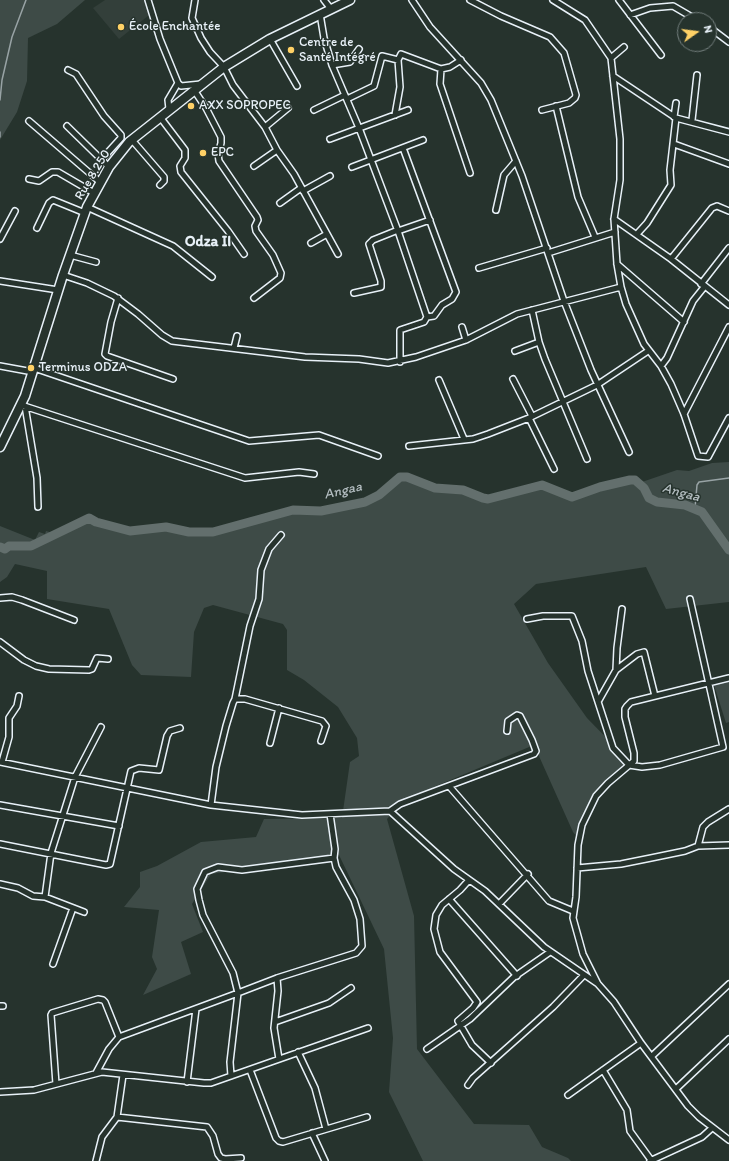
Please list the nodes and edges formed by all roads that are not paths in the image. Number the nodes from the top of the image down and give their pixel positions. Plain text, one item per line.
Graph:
1 (148, 0) edge
2 (195, 0) edge
3 (324, 0) edge
4 (350, 0) edge
5 (412, 0) edge
6 (470, 0) edge
7 (554, 0) edge
8 (619, 0) edge
9 (331, 9) junction
10 (683, 12) edge
11 (320, 14) junction
12 (630, 15) junction
13 (717, 33) edge
14 (270, 39) junction
15 (729, 42) edge
16 (624, 47) dead end
17 (359, 49) dead end
18 (661, 55) dead end
19 (612, 58) junction
20 (398, 60) junction
21 (461, 60) junction
22 (332, 65) junction
23 (224, 67) junction
24 (441, 69) junction
25 (68, 70) dead end
26 (697, 75) dead end
27 (613, 76) junction
28 (178, 83) junction
29 (201, 84) junction
30 (297, 86) dead end
31 (194, 90) junction
32 (346, 97) junction
33 (676, 103) dead end
34 (556, 106) junction
35 (288, 108) dead end
36 (170, 109) junction
37 (314, 110) dead end
38 (408, 110) dead end
39 (542, 110) dead end
40 (394, 115) junction
41 (160, 117) junction
42 (675, 117) junction
43 (692, 120) junction
44 (29, 121) dead end
45 (66, 126) dead end
46 (265, 127) junction
47 (359, 128) junction
48 (729, 132) edge
49 (330, 139) dead end
50 (132, 140) junction
51 (423, 140) dead end
52 (674, 144) junction
53 (403, 148) junction
54 (278, 150) junction
55 (371, 159) junction
56 (101, 160) junction
57 (516, 161) junction
58 (729, 164) edge
59 (254, 166) dead end
60 (109, 167) junction
61 (352, 167) dead end
62 (470, 173) dead end
63 (330, 176) dead end
64 (29, 179) dead end
65 (100, 182) junction
66 (160, 185) dead end
67 (302, 190) junction
68 (94, 193) junction
69 (280, 203) dead end
70 (86, 210) junction
71 (496, 210) dead end
72 (729, 210) edge
73 (15, 211) dead end
74 (614, 219) junction
75 (430, 220) junction
76 (37, 228) dead end
77 (398, 230) junction
78 (615, 232) junction
79 (327, 234) junction
80 (637, 234) junction
81 (595, 237) junction
82 (0, 239) edge
83 (311, 243) dead end
84 (729, 248) edge
85 (548, 251) junction
86 (244, 254) dead end
87 (338, 254) dead end
88 (70, 255) junction
89 (671, 259) junction
90 (96, 262) dead end
91 (617, 264) junction
92 (479, 268) dead end
93 (63, 275) junction
94 (212, 277) dead end
95 (0, 281) edge
96 (703, 285) junction
97 (621, 287) junction
98 (58, 290) junction
99 (354, 293) dead end
100 (118, 298) junction
101 (254, 298) dead end
102 (564, 301) junction
103 (729, 305) edge
104 (532, 310) junction
105 (427, 317) junction
106 (684, 322) junction
107 (729, 327) edge
108 (462, 328) dead end
109 (237, 336) dead end
110 (466, 340) junction
111 (539, 342) junction
112 (234, 348) junction
113 (515, 351) dead end
114 (648, 351) junction
115 (400, 362) junction
116 (0, 366) edge
117 (661, 366) junction
118 (33, 370) junction
119 (173, 379) dead end
120 (439, 380) dead end
121 (513, 380) dead end
122 (597, 385) junction
123 (562, 401) junction
124 (23, 406) junction
125 (684, 414) junction
126 (530, 417) junction
127 (729, 418) edge
128 (464, 439) junction
129 (409, 446) dead end
130 (0, 447) edge
131 (629, 452) dead end
132 (378, 456) dead end
133 (587, 459) dead end
134 (554, 469) dead end
135 (314, 474) dead end
136 (38, 507) dead end
137 (281, 536) dead end
138 (0, 598) edge
139 (690, 599) dead end
140 (622, 609) dead end
141 (527, 619) dead end
142 (74, 620) dead end
143 (0, 642) edge
144 (108, 658) dead end
145 (616, 670) junction
146 (729, 678) edge
147 (709, 683) junction
148 (18, 696) dead end
149 (655, 696) junction
150 (235, 699) junction
151 (599, 700) junction
152 (279, 708) junction
153 (101, 727) dead end
154 (180, 728) dead end
155 (507, 731) dead end
156 (321, 741) dead end
157 (270, 743) dead end
158 (1, 762) edge
159 (629, 765) junction
160 (76, 777) junction
161 (449, 786) junction
162 (127, 788) junction
163 (0, 805) edge
164 (211, 805) junction
165 (729, 809) edge
166 (390, 811) junction
167 (330, 814) junction
168 (64, 816) junction
169 (119, 826) junction
170 (0, 844) edge
171 (729, 845) edge
172 (698, 846) junction
173 (51, 854) junction
174 (334, 858) junction
175 (577, 868) junction
176 (527, 874) junction
177 (469, 880) junction
178 (0, 884) edge
179 (45, 897) junction
180 (449, 898) junction
181 (499, 904) junction
182 (74, 908) junction
183 (573, 911) junction
184 (84, 912) dead end
185 (550, 952) junction
186 (53, 964) dead end
187 (517, 976) junction
188 (583, 976) junction
189 (277, 978) junction
190 (598, 984) junction
191 (729, 984) edge
192 (351, 988) dead end
193 (238, 993) junction
194 (196, 1009) junction
195 (275, 1022) junction
196 (461, 1026) junction
197 (368, 1028) dead end
198 (119, 1036) junction
199 (729, 1039) edge
200 (641, 1043) junction
201 (427, 1049) dead end
202 (298, 1052) junction
203 (652, 1056) junction
204 (280, 1059) junction
205 (491, 1063) junction
206 (250, 1070) junction
207 (603, 1070) junction
208 (96, 1073) junction
209 (123, 1075) junction
210 (231, 1076) junction
211 (187, 1082) junction
212 (56, 1084) junction
213 (468, 1084) dead end
214 (677, 1088) junction
215 (0, 1092) edge
216 (568, 1094) dead end
217 (117, 1117) junction
218 (367, 1117) dead end
219 (712, 1128) junction
220 (326, 1130) junction
221 (312, 1134) junction
222 (729, 1140) edge
223 (241, 1158) dead end
224 (96, 1161) edge
225 (326, 1161) edge
226 (650, 1161) edge

1 - 28 street
2 - 23 street
3 - 9 street
4 - 9 highway, Rue 8.250
5 - 21 street
6 - 34 street
7 - 19 street
8 - 12 street
9 - 11 highway, Rue 8.250
10 - 12 street
11 - 14 highway, Rue 8.250
11 - 22 street
12 - 18 street
13 - 15 street
14 - 23 highway, Rue 8.250
14 - 30 street
16 - 19 street
17 - 22 street
19 - 27 street
20 - 24 street
20 - 32 street
20 - 40 street
21 - 24 street
21 - 57 street
22 - 32 street
23 - 29 highway, Rue 8.250
23 - 46 street
24 - 62 street
25 - 56 street
26 - 43 street
27 - 42 street
27 - 74 street
28 - 29 street
28 - 36 street
29 - 31 highway, Rue 8.250
31 - 36 highway, Rue 8.250
31 - 101 street
32 - 37 street
32 - 47 street
33 - 42 street
34 - 39 street
34 - 81 street
35 - 46 street
36 - 41 highway, Rue 8.250
38 - 40 street
40 - 47 street
41 - 50 highway, Rue 8.250
41 - 86 street
42 - 43 street
42 - 52 street
43 - 48 street
44 - 65 street
45 - 56 street
46 - 54 street
47 - 49 street
47 - 55 street
50 - 60 highway, Rue 8.250
50 - 66 street
51 - 53 street
52 - 58 street
52 - 80 street
53 - 55 street
53 - 75 street
54 - 59 street
54 - 67 street
55 - 61 street
55 - 77 street
56 - 60 street
57 - 71 street
57 - 85 street
60 - 65 highway, Rue 8.250
63 - 67 street
64 - 68 street
65 - 68 highway, Rue 8.250
67 - 69 street
67 - 79 street
68 - 70 highway, Rue 8.250
70 - 76 street
70 - 88 highway, Rue 8.250
70 - 94 street
72 - 89 street
73 - 82 street
74 - 78 street
74 - 80 street
75 - 77 street
75 - 105 street
77 - 99 street
77 - 105 street
78 - 81 street
78 - 91 street
79 - 83 street
79 - 87 street
80 - 89 street
81 - 85 street
84 - 96 street
85 - 92 street
85 - 102 street
88 - 90 street
88 - 93 highway, Rue 8.250
89 - 96 street
91 - 97 street
91 - 106 street
93 - 98 highway, Rue 8.250
93 - 100 street
95 - 98 street
96 - 103 street
96 - 106 street
97 - 102 street
97 - 114 street
98 - 118 highway, Rue 8.250
100 - 112 street
100 - 119 street
102 - 104 street
102 - 122 street
104 - 110 street
104 - 111 street
105 - 115 street
106 - 117 street
107 - 125 street
108 - 110 street
109 - 112 street
110 - 115 street
111 - 113 street
111 - 123 street
112 - 115 street
114 - 117 street
114 - 122 street
116 - 118 street
117 - 125 street
118 - 124 highway, Rue 8.250
118 - 132 street
120 - 128 street
121 - 126 street
122 - 123 street
122 - 131 street
123 - 126 street
123 - 133 street
124 - 130 highway, Rue 8.250
124 - 135 street
124 - 136 street
125 - 127 street
126 - 128 street
126 - 134 street
128 - 129 street
137 - 150 street
138 - 142 street
139 - 147 street
140 - 145 street
141 - 151 street
143 - 144 street
145 - 149 street
145 - 151 street
146 - 147 street
147 - 149 street
147 - 159 street
148 - 158 street
149 - 159 street
150 - 152 street
150 - 164 street
151 - 159 street
152 - 156 street
152 - 157 street
153 - 160 street
154 - 162 street
155 - 161 street
158 - 160 street
159 - 175 street
160 - 162 street
160 - 168 street
161 - 166 street
161 - 176 street
162 - 164 street
162 - 169 street
163 - 168 street
164 - 167 street
165 - 172 street
166 - 167 street
166 - 177 street
167 - 174 street
168 - 169 street
168 - 173 street
169 - 173 street
170 - 173 street
171 - 172 street
172 - 175 street
173 - 179 street
174 - 189 street
174 - 193 street
175 - 183 street
176 - 181 street
176 - 183 street
177 - 180 street
177 - 181 street
178 - 179 street
179 - 182 street
180 - 187 street
180 - 196 street
181 - 185 street
182 - 184 street
182 - 186 street
183 - 190 street
185 - 187 street
185 - 188 street
187 - 196 street
188 - 190 street
188 - 205 street
189 - 193 street
189 - 195 street
190 - 200 street
191 - 203 street
192 - 195 street
193 - 194 street
193 - 210 street
194 - 198 street
194 - 211 street
195 - 204 street
196 - 201 street
196 - 205 street
197 - 202 street
198 - 208 street
198 - 212 street
199 - 214 street
200 - 203 street
200 - 207 street
202 - 204 street
202 - 220 street
203 - 214 street
204 - 206 street
205 - 213 street
206 - 210 street
206 - 221 street
207 - 216 street
207 - 226 street
208 - 209 street
208 - 212 street
209 - 211 street
209 - 217 street
210 - 211 street
212 - 215 street
214 - 219 street
217 - 223 street
217 - 224 street
218 - 220 street
219 - 222 street
219 - 226 street
220 - 221 street
221 - 225 street

